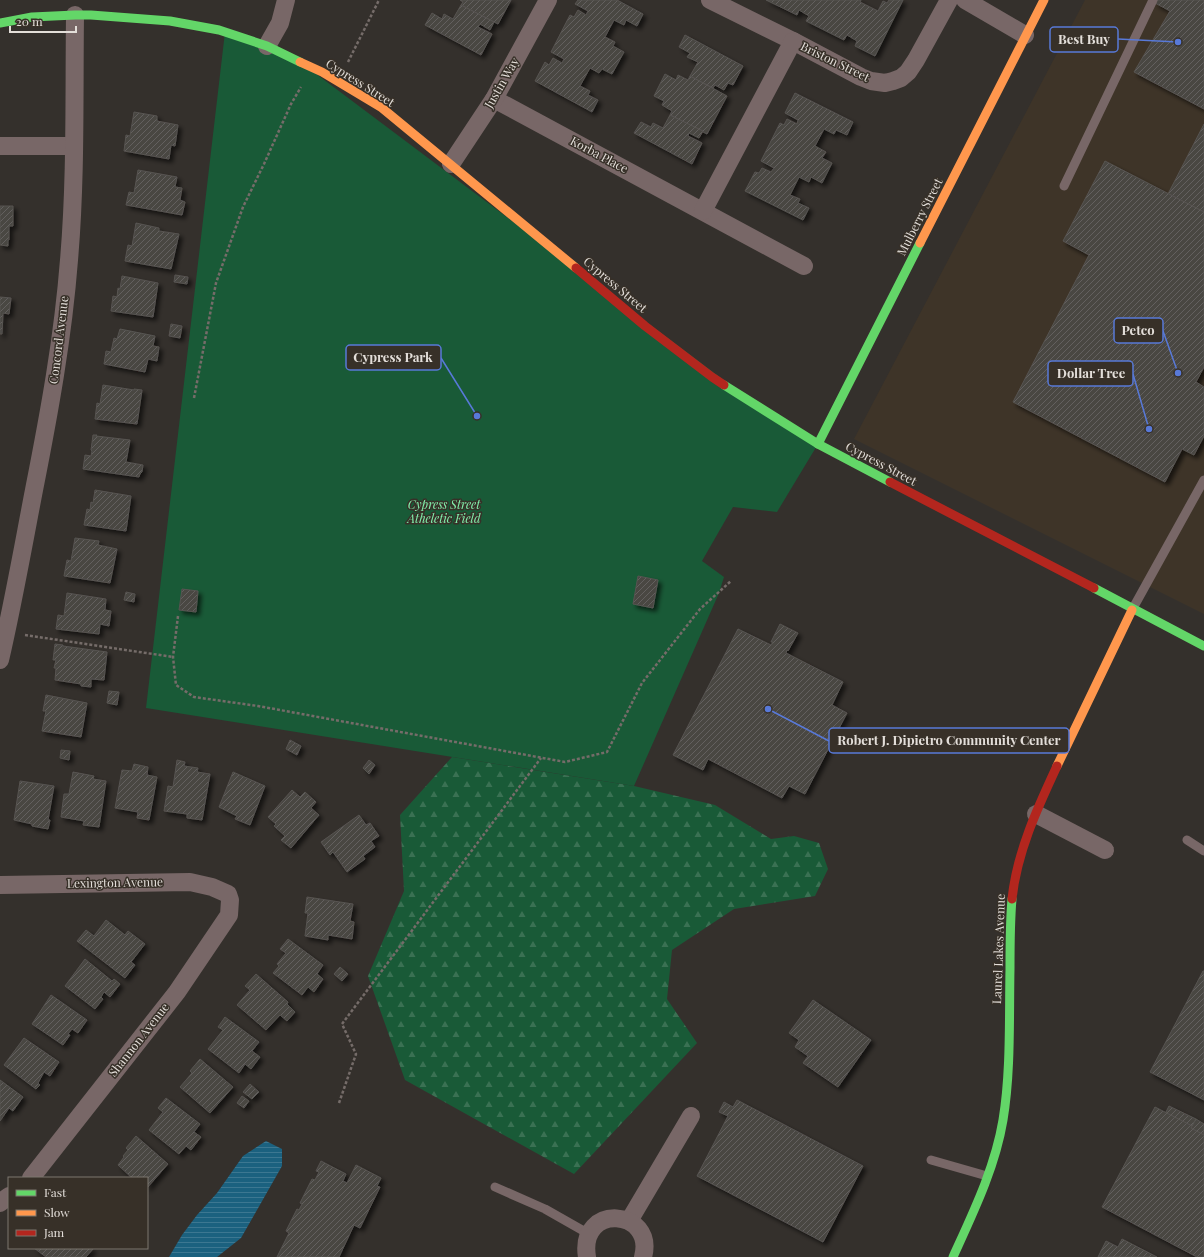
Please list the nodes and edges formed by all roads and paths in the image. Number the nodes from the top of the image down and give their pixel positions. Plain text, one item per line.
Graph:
1 (286, 0) edge
2 (379, 0) edge
3 (548, 0) edge
4 (710, 0) edge
5 (949, 0) edge
6 (965, 0) edge
7 (1044, 0) edge
8 (1153, 0) edge
9 (75, 11) junction
10 (0, 23) edge
11 (1025, 35) junction
12 (793, 41) junction
13 (267, 46) junction
14 (313, 68) junction
15 (338, 82) junction
16 (494, 99) junction
17 (0, 146) edge
18 (74, 146) junction
19 (452, 164) junction
20 (1064, 186) dead end
21 (703, 211) junction
22 (804, 266) dead end
23 (194, 398) dead end
24 (818, 444) junction
25 (1204, 480) edge
26 (731, 581) dead end
27 (1132, 610) junction
28 (5, 612) edge
29 (178, 616) dead end
30 (6, 632) junction
31 (1204, 646) edge
32 (173, 657) junction
33 (0, 660) edge
34 (541, 758) junction
35 (1036, 814) junction
36 (1187, 840) dead end
37 (1105, 850) dead end
38 (1204, 851) edge
39 (0, 885) edge
40 (228, 894) joint
41 (339, 1103) dead end
42 (691, 1116) dead end
43 (931, 1160) dead end
44 (987, 1176) junction
45 (32, 1177) edge
46 (495, 1187) dead end
47 (8, 1197) edge
48 (0, 1203) edge
49 (629, 1221) junction
50 (589, 1234) junction
51 (587, 1257) edge
52 (643, 1257) edge
53 (953, 1257) edge

1 - 13 street
2 - 15 path
3 - 16 street, Justin Way
4 - 12 street, Briston Street
5 - 12 street, Briston Street
6 - 11 street
7 - 11 street, Mulberry Street
8 - 20 lane
9 - 10 street, Cypress Street
9 - 13 street, Cypress Street
9 - 18 street, Concord Avenue
11 - 24 street, Mulberry Street
12 - 21 street
13 - 14 street, Cypress Street
14 - 15 street, Cypress Street
14 - 23 path
15 - 19 street, Cypress Street
16 - 19 street, Justin Way
16 - 21 street, Korba Place
17 - 18 street
18 - 28 street, Concord Avenue
19 - 24 street, Cypress Street
21 - 22 street, Korba Place
24 - 27 street, Cypress Street
25 - 27 lane
26 - 34 path
27 - 31 street, Cypress Street
27 - 35 street, Laurel Lakes Avenue
28 - 30 street, Concord Avenue
29 - 32 path
30 - 32 path
30 - 33 street, Concord Avenue
32 - 34 path
34 - 41 path
35 - 37 street
35 - 44 street, Laurel Lakes Avenue
36 - 38 lane
39 - 40 street, Lexington Avenue
40 - 45 street, Shannon Avenue
42 - 49 street
43 - 44 lane
44 - 53 street, Laurel Lakes Avenue
46 - 50 lane
47 - 48 street
49 - 50 street
49 - 52 street
50 - 51 street

